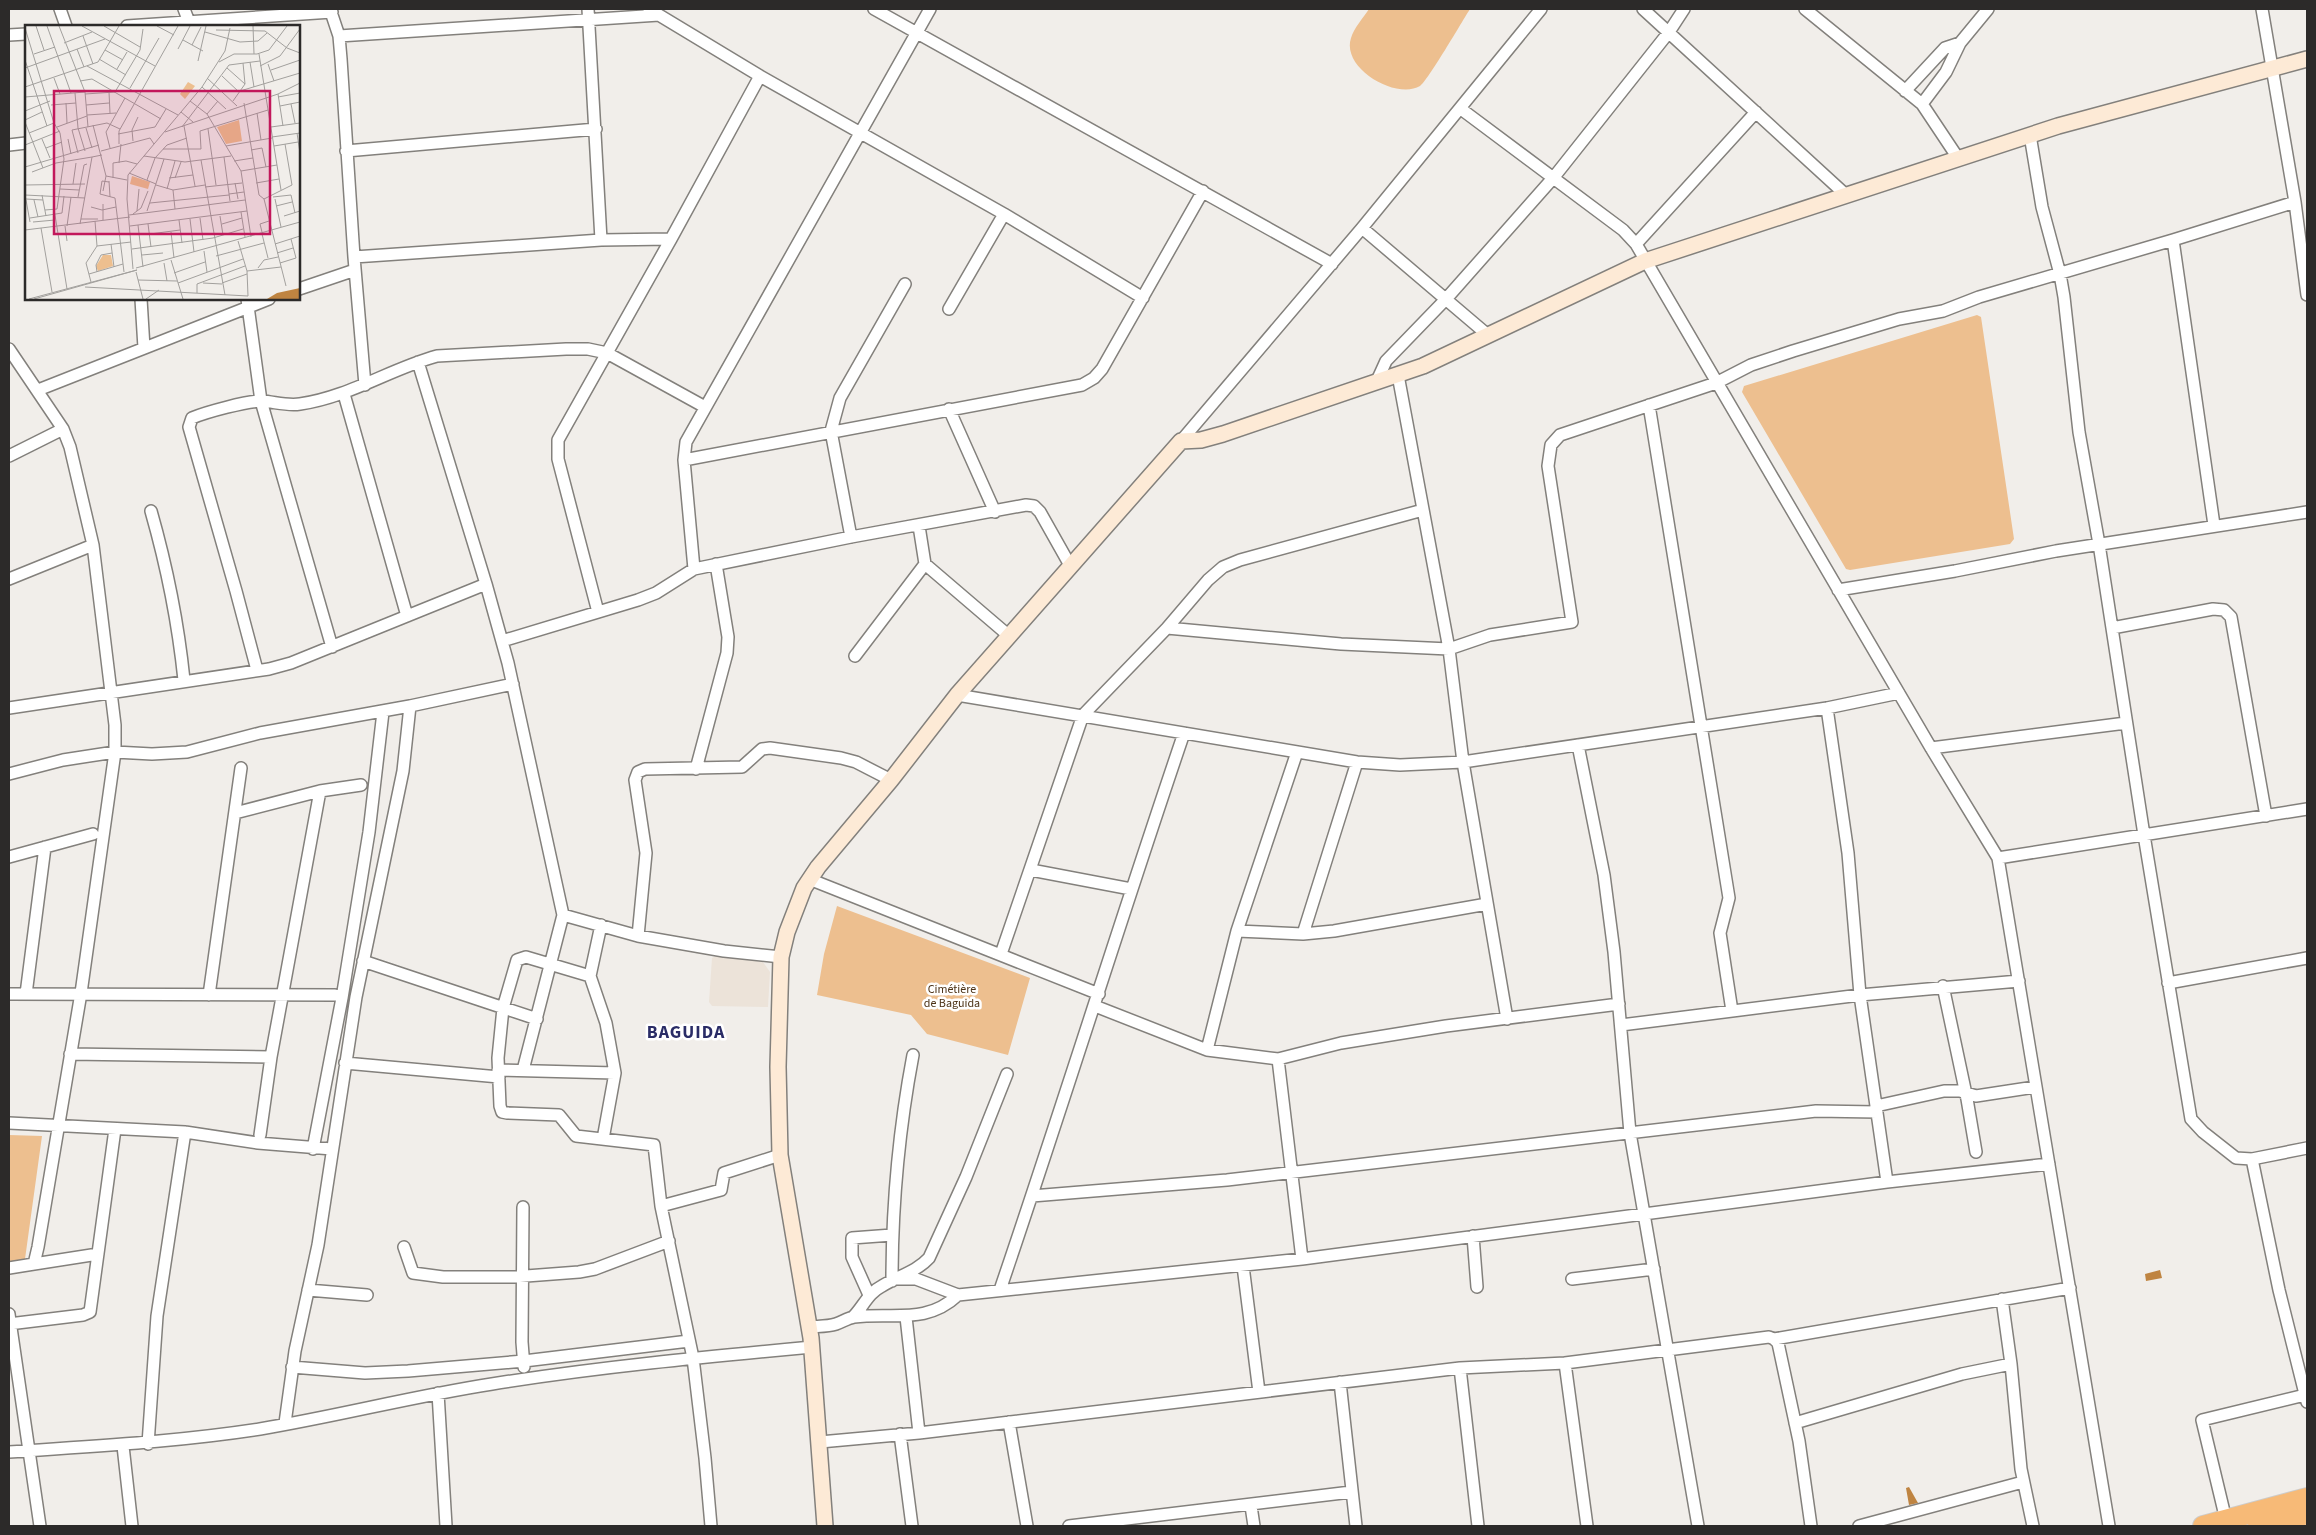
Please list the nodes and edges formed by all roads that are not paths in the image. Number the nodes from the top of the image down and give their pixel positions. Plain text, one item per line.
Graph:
1 (60, 9) edge
2 (184, 9) edge
3 (649, 9) edge
4 (874, 9) edge
5 (930, 9) edge
6 (1541, 9) edge
7 (1643, 9) edge
8 (1684, 9) edge
9 (1806, 9) edge
10 (2262, 9) edge
11 (331, 10) edge
12 (1983, 10) edge
13 (663, 12) edge
14 (588, 14) edge
15 (189, 22) junction
16 (227, 23) edge
17 (66, 25) edge
18 (142, 25) edge
19 (1669, 32) junction
20 (25, 34) edge
21 (917, 34) junction
22 (9, 35) edge
23 (338, 36) junction
24 (1960, 43) junction
25 (2307, 59) edge
26 (2272, 69) junction
27 (760, 76) junction
28 (1905, 91) junction
29 (1922, 104) junction
30 (1461, 109) junction
31 (1756, 112) junction
32 (596, 129) junction
33 (862, 133) junction
34 (2030, 135) junction
35 (25, 143) edge
36 (9, 145) edge
37 (346, 151) junction
38 (1958, 158) junction
39 (1554, 177) junction
40 (1203, 191) junction
41 (1846, 195) junction
42 (2295, 202) junction
43 (1004, 214) junction
44 (1362, 228) junction
45 (671, 239) junction
46 (601, 240) junction
47 (2173, 240) junction
48 (1636, 244) junction
49 (354, 257) junction
50 (1645, 261) junction
51 (1332, 264) junction
52 (355, 270) junction
53 (2060, 274) junction
54 (904, 284) dead end
55 (300, 289) edge
56 (2307, 294) edge
57 (1143, 298) junction
58 (1446, 299) junction
59 (141, 300) edge
60 (263, 300) edge
61 (248, 302) edge
62 (949, 309) dead end
63 (1489, 336) junction
64 (144, 348) junction
65 (9, 349) edge
66 (607, 353) junction
67 (418, 362) junction
68 (1398, 375) junction
69 (1376, 383) junction
70 (1716, 383) junction
71 (365, 385) junction
72 (38, 390) junction
73 (344, 394) junction
74 (261, 401) junction
75 (1650, 405) junction
76 (705, 407) junction
77 (949, 409) junction
78 (63, 429) junction
79 (830, 431) junction
80 (1181, 441) junction
81 (9, 456) edge
82 (684, 460) junction
83 (1423, 510) junction
84 (151, 511) dead end
85 (995, 512) junction
86 (2307, 512) edge
87 (2214, 525) junction
88 (918, 526) junction
89 (851, 537) junction
90 (2099, 544) junction
91 (93, 545) junction
92 (716, 564) junction
93 (924, 564) junction
94 (1071, 567) junction
95 (694, 569) junction
96 (9, 579) edge
97 (486, 584) junction
98 (1838, 590) junction
99 (598, 612) junction
100 (407, 616) junction
101 (1167, 628) junction
102 (2112, 628) junction
103 (1008, 635) junction
104 (502, 641) junction
105 (332, 647) junction
106 (1449, 650) junction
107 (855, 656) dead end
108 (256, 670) junction
109 (184, 680) junction
110 (513, 684) junction
111 (111, 692) junction
112 (1899, 693) junction
113 (957, 694) junction
114 (410, 706) junction
115 (9, 708) edge
116 (1827, 708) junction
117 (383, 712) junction
118 (1083, 716) junction
119 (2126, 723) junction
120 (1701, 726) junction
121 (1184, 733) junction
122 (1578, 745) junction
123 (1931, 748) junction
124 (115, 752) junction
125 (1297, 752) junction
126 (1357, 762) junction
127 (1463, 762) junction
128 (241, 768) dead end
129 (696, 769) junction
130 (9, 774) edge
131 (891, 780) junction
132 (361, 785) dead end
133 (320, 791) junction
134 (2307, 809) edge
135 (235, 813) junction
136 (2266, 816) junction
137 (93, 834) dead end
138 (2144, 835) junction
139 (45, 847) junction
140 (9, 857) edge
141 (1998, 858) junction
142 (1031, 870) junction
143 (809, 880) junction
144 (1131, 889) junction
145 (1487, 904) junction
146 (563, 915) junction
147 (601, 925) junction
148 (1237, 931) junction
149 (1303, 934) junction
150 (638, 936) junction
151 (1000, 954) junction
152 (781, 957) junction
153 (2307, 958) edge
154 (363, 961) junction
155 (552, 964) junction
156 (590, 976) junction
157 (2019, 981) junction
158 (2168, 983) junction
159 (1943, 986) junction
160 (9, 994) edge
161 (26, 994) junction
162 (1099, 994) junction
163 (80, 995) junction
164 (209, 995) junction
165 (335, 995) dead end
166 (1860, 995) junction
167 (282, 996) junction
168 (1619, 1004) junction
169 (1095, 1006) junction
170 (502, 1008) junction
171 (1732, 1011) junction
172 (537, 1019) junction
173 (1507, 1019) junction
174 (1621, 1025) junction
175 (1208, 1050) junction
176 (70, 1054) junction
177 (913, 1055) dead end
178 (271, 1057) junction
179 (1278, 1059) junction
180 (344, 1064) junction
181 (523, 1070) junction
182 (498, 1073) junction
183 (615, 1073) junction
184 (1007, 1074) dead end
185 (2035, 1087) junction
186 (1965, 1092) junction
187 (1877, 1109) junction
188 (9, 1123) edge
189 (57, 1125) junction
190 (115, 1128) junction
191 (186, 1132) junction
192 (1630, 1133) junction
193 (260, 1135) dead end
194 (603, 1139) junction
195 (2307, 1148) edge
196 (313, 1149) junction
197 (332, 1149) junction
198 (1976, 1152) dead end
199 (780, 1155) junction
200 (2252, 1159) junction
201 (2048, 1164) junction
202 (1292, 1172) junction
203 (1887, 1182) junction
204 (1032, 1196) junction
205 (661, 1206) junction
206 (522, 1207) dead end
207 (1644, 1216) junction
208 (892, 1235) junction
209 (1474, 1236) junction
210 (669, 1241) junction
211 (404, 1247) dead end
212 (98, 1254) junction
213 (1302, 1259) junction
214 (34, 1264) junction
215 (1243, 1266) junction
216 (9, 1268) edge
217 (1654, 1270) junction
218 (523, 1277) junction
219 (1572, 1279) dead end
220 (895, 1280) junction
221 (1477, 1286) dead end
222 (2070, 1288) junction
223 (308, 1290) junction
224 (1000, 1290) junction
225 (367, 1295) dead end
226 (869, 1295) junction
227 (958, 1295) junction
228 (2002, 1298) junction
229 (853, 1317) junction
230 (906, 1317) junction
231 (9, 1321) edge
232 (808, 1327) junction
233 (1774, 1338) junction
234 (689, 1341) junction
235 (812, 1347) junction
236 (1668, 1351) junction
237 (692, 1358) junction
238 (524, 1362) junction
239 (1565, 1363) junction
240 (2011, 1364) junction
241 (292, 1367) junction
242 (1460, 1368) junction
243 (526, 1380) junction
244 (14, 1381) edge
245 (1340, 1382) junction
246 (1259, 1392) junction
247 (438, 1393) junction
248 (2306, 1398) edge
249 (1009, 1422) junction
250 (284, 1423) junction
251 (1795, 1423) junction
252 (919, 1433) junction
253 (900, 1434) junction
254 (820, 1442) junction
255 (148, 1444) junction
256 (123, 1446) junction
257 (29, 1451) junction
258 (9, 1452) edge
259 (2023, 1482) junction
260 (1351, 1492) junction
261 (2307, 1498) edge
262 (1251, 1506) junction
263 (2307, 1514) edge
264 (2226, 1520) junction
265 (40, 1526) edge
266 (132, 1526) edge
267 (446, 1526) edge
268 (711, 1526) edge
269 (825, 1526) edge
270 (912, 1526) edge
271 (1027, 1526) edge
272 (1068, 1526) edge
273 (1254, 1526) edge
274 (1356, 1526) edge
275 (1478, 1526) edge
276 (1588, 1526) edge
277 (1698, 1526) edge
278 (1811, 1526) edge
279 (1859, 1526) edge
280 (2033, 1526) edge
281 (2109, 1526) edge
282 (2203, 1526) edge
283 (2258, 1526) edge

1 - 17 street
2 - 15 street
3 - 13 street
4 - 21 street
5 - 21 street
6 - 30 street
7 - 19 street
8 - 19 street
9 - 28 street
10 - 26 street
11 - 16 street
11 - 23 street
12 - 24 street
13 - 14 street
13 - 27 street
14 - 23 street
14 - 32 street
15 - 16 street
15 - 18 street
19 - 31 street
19 - 39 street
20 - 22 street
21 - 33 street
21 - 40 street
23 - 37 street
24 - 28 street
24 - 29 street
25 - 26 street
26 - 34 street
26 - 42 street
27 - 33 street
27 - 45 street
28 - 29 street
29 - 38 street
30 - 39 street
30 - 44 street
31 - 41 street
31 - 48 street
32 - 37 street
32 - 46 street
33 - 43 street
33 - 76 street
34 - 38 street
34 - 53 street
35 - 36 street
37 - 49 street
38 - 41 street
39 - 48 street
39 - 58 street
40 - 51 street
40 - 57 street
41 - 50 street
42 - 47 street
42 - 56 street
43 - 57 street
43 - 62 street
44 - 51 street
44 - 58 street
45 - 46 street
45 - 66 street
46 - 49 street
47 - 53 street
47 - 87 street
48 - 50 street
49 - 52 street
50 - 63 street
50 - 70 street
51 - 80 street
52 - 55 street
52 - 71 street
53 - 70 street
53 - 90 street
54 - 79 street
57 - 77 street
58 - 63 street
58 - 69 street
59 - 64 street
60 - 61 street
61 - 64 street
61 - 74 street
63 - 68 street
64 - 72 street
65 - 72 street
66 - 67 street
66 - 76 street
66 - 99 street
67 - 71 street
67 - 97 street
68 - 69 street
68 - 83 street
69 - 80 street
70 - 75 street
70 - 98 street
71 - 73 street
72 - 78 street
73 - 74 street
73 - 100 street
74 - 105 street
74 - 108 street
75 - 106 street
75 - 120 street
76 - 82 street
77 - 79 street
77 - 85 street
78 - 81 street
78 - 91 street
79 - 82 street
79 - 89 street
80 - 94 street
82 - 95 street
83 - 101 street
83 - 106 street
84 - 109 street
85 - 88 street
85 - 94 street
86 - 87 street
87 - 90 street
88 - 89 street
88 - 93 street
89 - 92 street
90 - 98 street
90 - 102 street
91 - 96 street
91 - 111 street
92 - 95 street
92 - 129 street
93 - 103 street
93 - 107 street
94 - 103 street
95 - 99 street
97 - 100 street
97 - 104 street
98 - 112 street
99 - 104 street
100 - 105 street
101 - 106 street
101 - 118 street
102 - 119 street
102 - 136 street
103 - 113 street
104 - 110 street
105 - 108 street
106 - 127 street
108 - 109 street
109 - 111 street
110 - 114 street
110 - 146 street
111 - 115 street
111 - 124 street
112 - 116 street
112 - 123 street
113 - 118 street
113 - 131 street
114 - 117 street
114 - 154 street
116 - 120 street
116 - 166 street
117 - 124 street
117 - 196 street
118 - 121 street
118 - 142 street
119 - 123 street
119 - 138 street
120 - 122 street
120 - 171 street
121 - 125 street
121 - 144 street
122 - 127 street
122 - 168 street
123 - 141 street
124 - 130 street
124 - 163 street
125 - 126 street
125 - 148 street
126 - 127 street
126 - 149 street
127 - 145 street
128 - 135 street
129 - 131 street
129 - 150 street
131 - 143 street
132 - 133 street
133 - 135 street
133 - 167 street
134 - 136 street
135 - 164 street
136 - 138 street
137 - 139 street
138 - 141 street
138 - 158 street
139 - 140 street
139 - 161 street
141 - 157 street
142 - 144 street
142 - 151 street
143 - 151 street
143 - 152 street
144 - 162 street
145 - 149 street
145 - 173 street
146 - 147 street
146 - 155 street
147 - 150 street
147 - 156 street
148 - 149 street
148 - 175 street
150 - 152 street
151 - 162 street
152 - 199 street
153 - 158 street
154 - 170 street
154 - 180 street
155 - 156 street
155 - 170 street
155 - 172 street
156 - 183 street
157 - 159 street
157 - 185 street
158 - 200 street
159 - 166 street
159 - 186 street
160 - 161 street
161 - 163 street
162 - 169 street
163 - 164 street
163 - 176 street
164 - 167 street
165 - 167 street
166 - 171 street
166 - 187 street
167 - 178 street
168 - 173 street
168 - 174 street
169 - 175 street
169 - 204 street
170 - 172 street
170 - 182 street
171 - 174 street
172 - 181 street
173 - 179 street
174 - 192 street
175 - 179 street
176 - 178 street
176 - 189 street
177 - 208 street
178 - 193 street
179 - 202 street
180 - 182 street
180 - 197 street
181 - 182 street
181 - 183 street
182 - 194 street
183 - 194 street
184 - 220 street
185 - 186 street
185 - 201 street
186 - 187 street
186 - 198 street
187 - 192 street
187 - 203 street
188 - 189 street
189 - 190 street
189 - 214 street
190 - 191 street
190 - 212 street
191 - 196 street
191 - 255 street
192 - 202 street
192 - 207 street
194 - 205 street
195 - 200 street
196 - 197 street
197 - 223 street
199 - 205 street
199 - 232 street
200 - 248 street
201 - 203 street
201 - 222 street
202 - 204 street
202 - 213 street
203 - 207 street
204 - 224 street
205 - 210 street
206 - 218 street
207 - 209 street
207 - 217 street
208 - 220 street
208 - 226 street
209 - 213 street
209 - 221 street
210 - 218 street
210 - 234 street
211 - 218 street
212 - 214 street
212 - 231 street
213 - 215 street
214 - 216 street
215 - 224 street
215 - 246 street
217 - 219 street
217 - 236 street
218 - 238 street
220 - 226 street
220 - 227 street
222 - 228 street
222 - 281 street
223 - 225 street
223 - 241 street
224 - 227 street
226 - 229 street
227 - 230 street
228 - 233 street
228 - 240 street
229 - 230 street
229 - 232 street
230 - 252 street
231 - 244 street
232 - 235 street
233 - 236 street
233 - 251 street
234 - 237 street
234 - 238 street
235 - 237 street
235 - 254 street
236 - 239 street
236 - 277 street
237 - 243 street
237 - 268 street
238 - 241 street
238 - 243 street
239 - 242 street
239 - 276 street
240 - 251 street
240 - 259 street
241 - 250 street
242 - 245 street
242 - 275 street
243 - 247 street
244 - 257 street
245 - 246 street
245 - 260 street
246 - 249 street
247 - 250 street
247 - 267 street
248 - 264 street
249 - 252 street
249 - 271 street
250 - 255 street
251 - 278 street
252 - 253 street
253 - 254 street
253 - 270 street
254 - 269 street
255 - 256 street
256 - 257 street
256 - 266 street
257 - 258 street
257 - 265 street
259 - 279 street
259 - 280 street
260 - 262 street
260 - 274 street
261 - 264 highway
262 - 272 street
262 - 273 street
263 - 283 highway
264 - 282 highway

